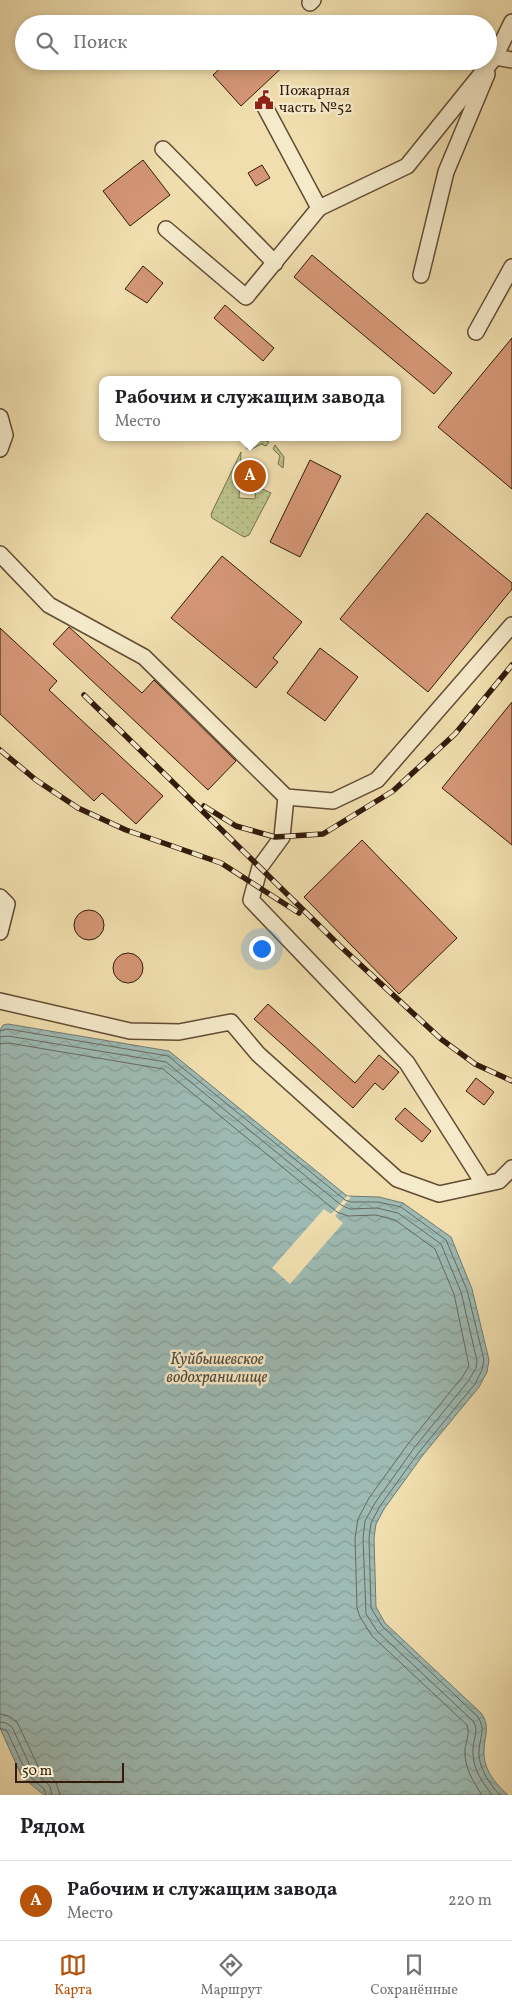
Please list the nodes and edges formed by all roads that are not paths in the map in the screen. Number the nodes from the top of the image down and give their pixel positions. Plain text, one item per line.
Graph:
1 (512, 22) edge
2 (497, 53) edge
3 (497, 57) edge
4 (512, 60) edge
5 (484, 70) edge
6 (489, 70) edge
7 (265, 107) dead end
8 (163, 149) dead end
9 (320, 208) junction
10 (166, 229) dead end
11 (274, 263) junction
12 (512, 267) edge
13 (421, 275) dead end
14 (476, 332) dead end
15 (0, 417) edge
16 (0, 449) edge
17 (0, 554) edge
18 (512, 625) edge
19 (286, 797) junction
20 (0, 896) edge
21 (0, 932) edge
22 (0, 1001) edge
23 (512, 1168) edge
24 (483, 1183) junction

1 - 2 street
3 - 4 street
5 - 9 street
6 - 13 street
7 - 9 street
8 - 11 street
9 - 11 street
10 - 11 street
12 - 14 street
15 - 16 street
17 - 19 street
18 - 19 street
19 - 24 street
20 - 21 street
22 - 24 street
23 - 24 street

